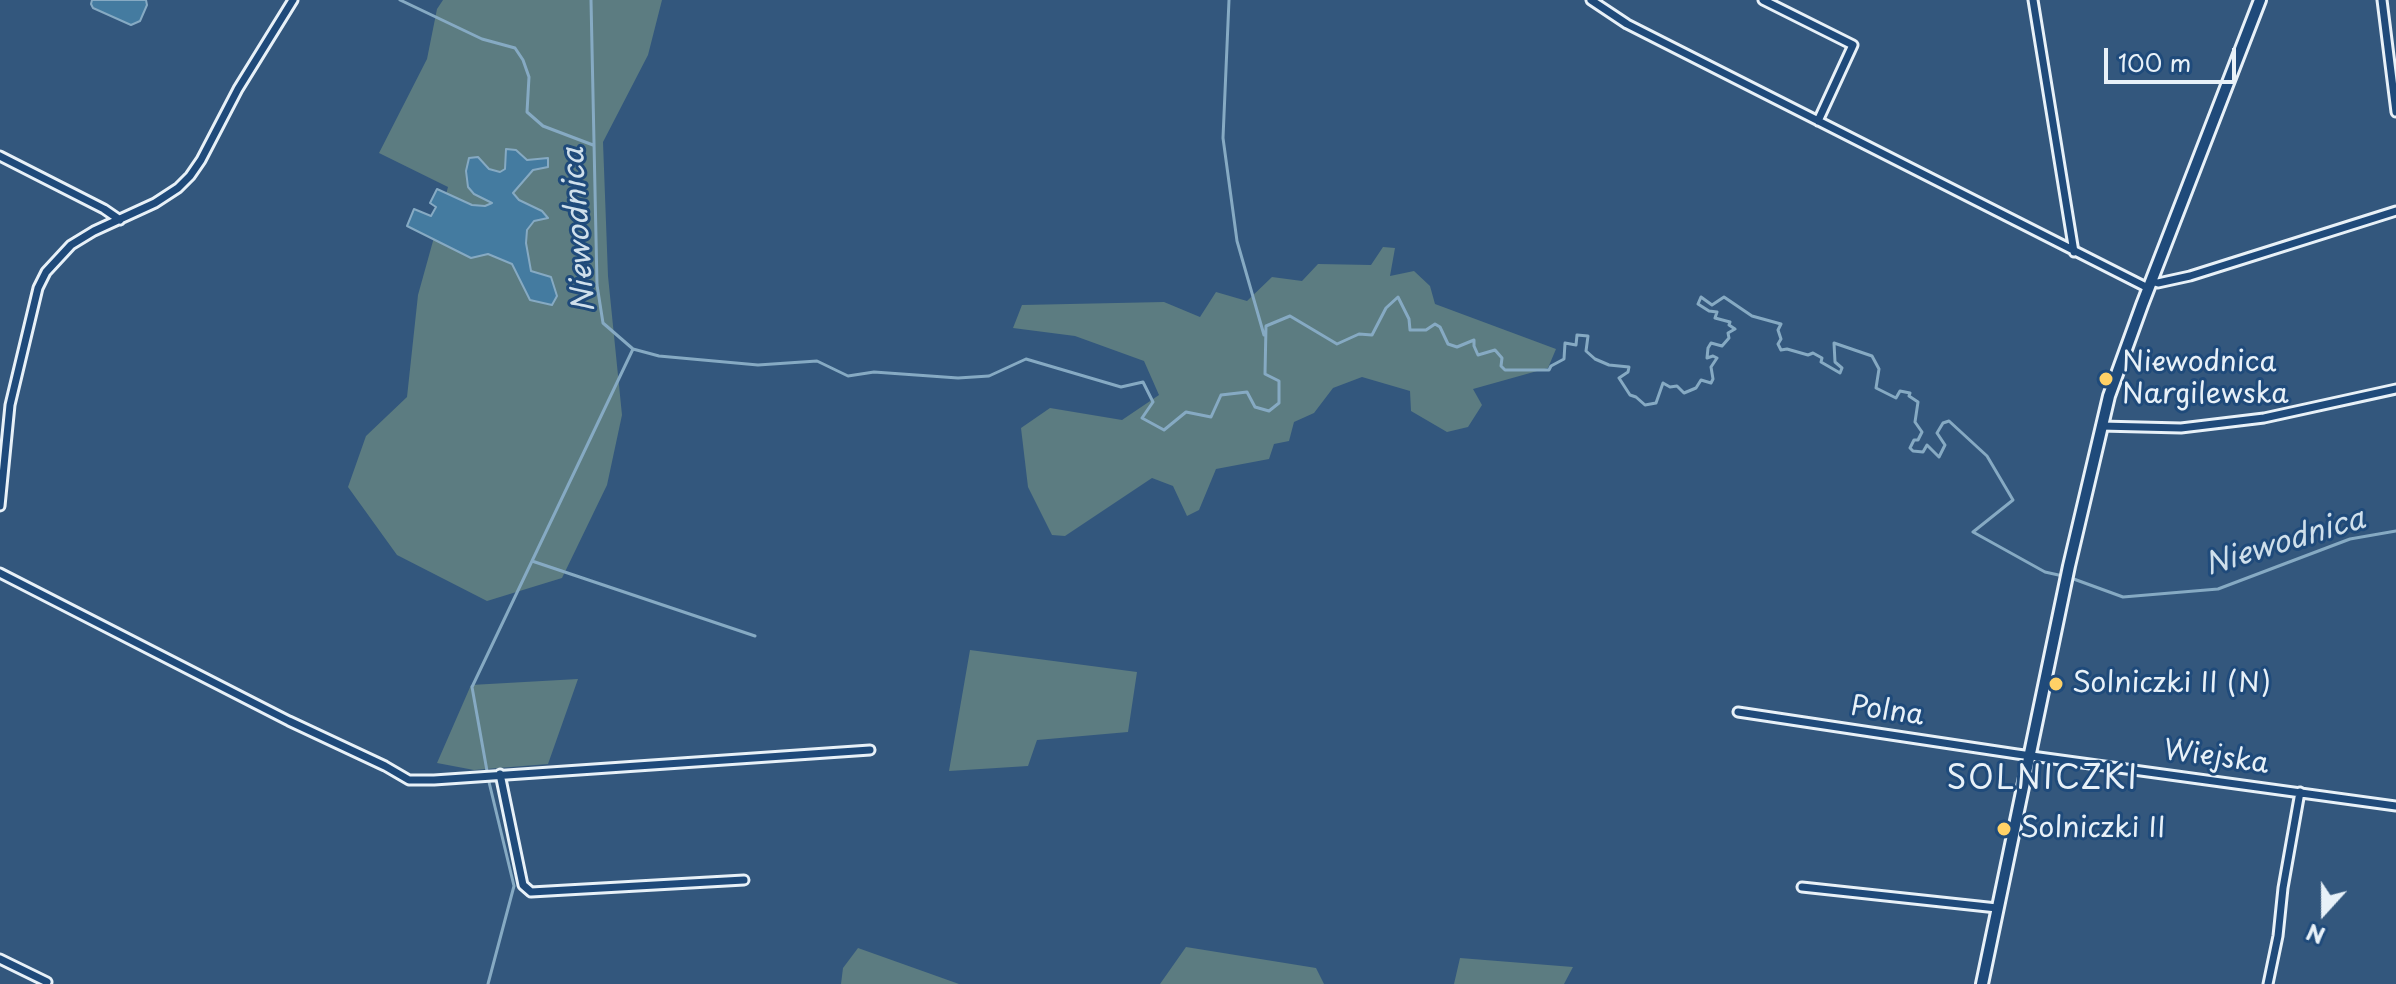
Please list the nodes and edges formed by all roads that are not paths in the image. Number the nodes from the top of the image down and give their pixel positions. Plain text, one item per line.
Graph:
1 (293, 0) edge
2 (1591, 0) edge
3 (1763, 0) edge
4 (2032, 0) edge
5 (2260, 0) edge
6 (2382, 0) edge
7 (2396, 112) edge
8 (1818, 121) junction
9 (0, 156) edge
10 (2396, 211) edge
11 (120, 220) junction
12 (2074, 252) junction
13 (2149, 285) junction
14 (2396, 389) edge
15 (2101, 426) junction
16 (0, 506) edge
17 (0, 573) edge
18 (1738, 712) dead end
19 (870, 750) dead end
20 (2029, 754) junction
21 (500, 774) junction
22 (2300, 792) junction
23 (2396, 806) edge
24 (744, 880) dead end
25 (1802, 887) dead end
26 (1997, 908) junction
27 (0, 959) edge
28 (47, 982) dead end
29 (1982, 984) edge
30 (2268, 984) edge

1 - 11 street
2 - 8 street
3 - 8 street
4 - 12 street
5 - 13 street
6 - 7 street
8 - 12 street
9 - 11 street
10 - 13 street
11 - 16 street
12 - 13 street
13 - 15 street
14 - 15 street
15 - 20 street
17 - 21 street
18 - 20 street, Polna
19 - 21 street
20 - 22 street, Wiejska
20 - 26 street
21 - 24 street
22 - 23 street, Wiejska
22 - 30 street
25 - 26 street
26 - 29 street
27 - 28 street

